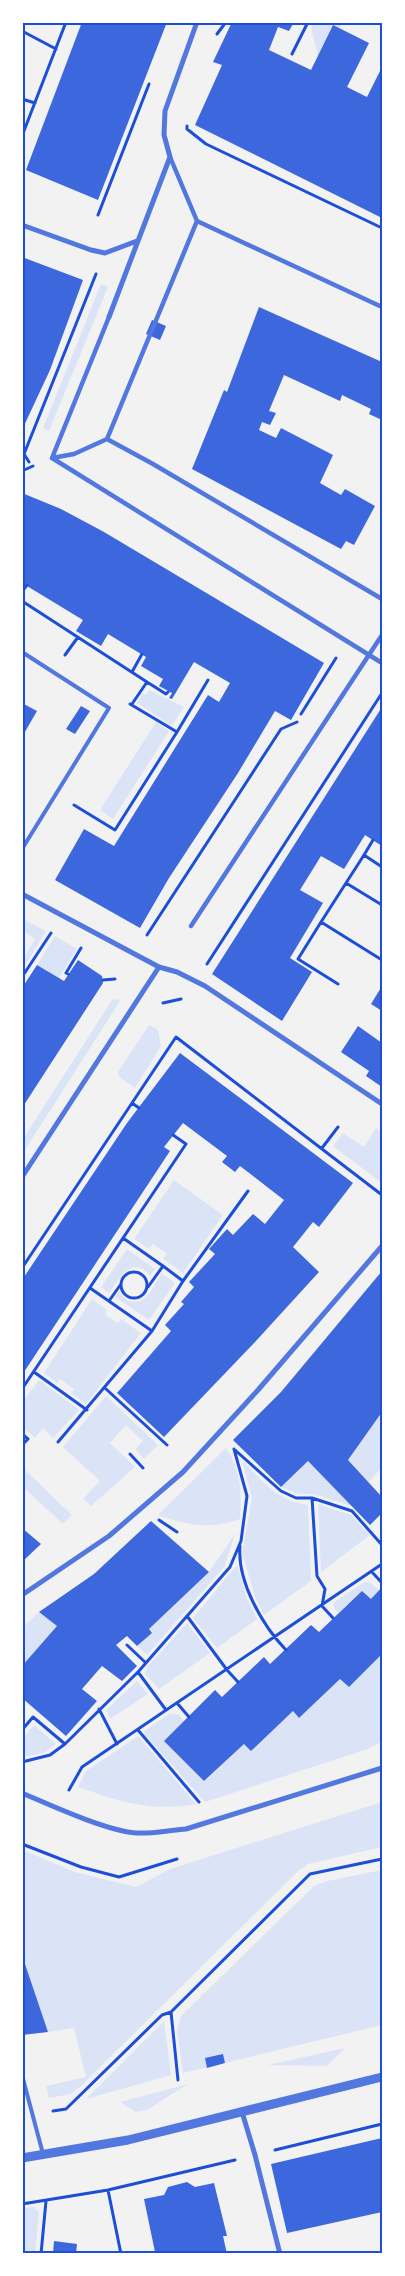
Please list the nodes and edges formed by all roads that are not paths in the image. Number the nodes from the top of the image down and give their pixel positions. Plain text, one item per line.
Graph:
1 (197, 22) edge
2 (170, 157) junction
3 (197, 220) junction
4 (22, 225) edge
5 (137, 241) junction
6 (382, 307) edge
7 (109, 317) joint
8 (107, 440) junction
9 (52, 458) junction
10 (382, 599) edge
11 (382, 634) edge
12 (22, 652) edge
13 (370, 655) junction
14 (382, 663) edge
15 (22, 849) edge
16 (22, 894) edge
17 (191, 926) dead end
18 (158, 967) junction
19 (382, 1104) edge
20 (22, 1177) edge
21 (382, 1246) edge
22 (22, 1595) edge
23 (382, 1768) edge
24 (22, 1793) edge
25 (22, 2075) edge
26 (382, 2078) edge
27 (24, 2086) edge
28 (242, 2112) junction
29 (43, 2156) junction
30 (22, 2158) edge
31 (280, 2254) edge

1 - 2 street
2 - 3 street
2 - 5 street
3 - 6 street
3 - 8 street
4 - 5 street
5 - 7 street
7 - 9 street
8 - 9 street
8 - 10 street
9 - 13 street
11 - 13 street
12 - 15 lane
13 - 14 street
13 - 17 street
16 - 18 street
18 - 19 street
18 - 20 street
21 - 22 street
23 - 24 street
25 - 27 lane
26 - 28 street
27 - 29 lane
28 - 29 street
28 - 31 street
29 - 30 street

